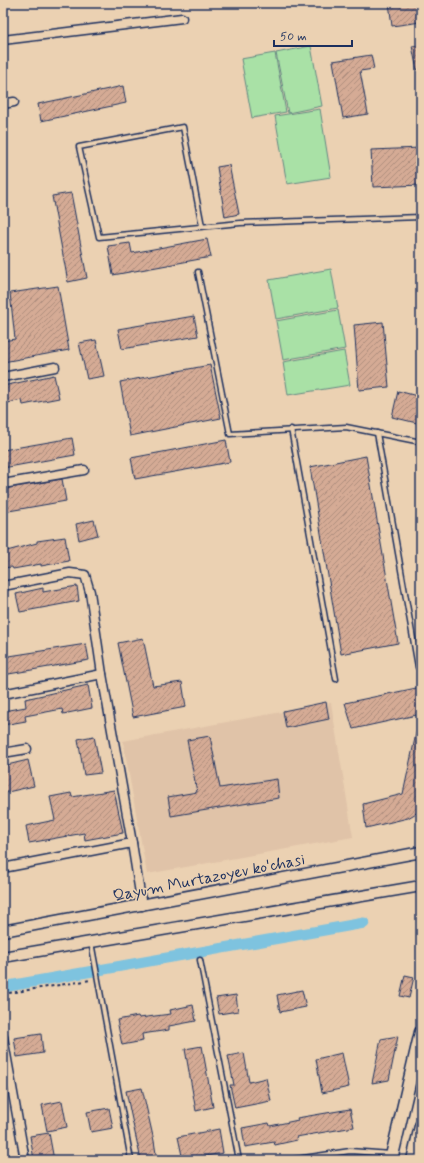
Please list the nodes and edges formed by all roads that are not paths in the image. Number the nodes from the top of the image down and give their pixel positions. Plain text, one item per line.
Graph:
1 (182, 18) dead end
2 (3, 40) edge
3 (14, 102) dead end
4 (3, 104) edge
5 (421, 218) edge
6 (202, 226) junction
7 (198, 272) dead end
8 (55, 367) dead end
9 (3, 377) edge
10 (291, 430) junction
11 (377, 433) junction
12 (421, 442) edge
13 (84, 470) dead end
14 (3, 484) edge
15 (3, 586) edge
16 (418, 666) dead end
17 (102, 674) junction
18 (336, 679) dead end
19 (3, 694) edge
20 (27, 749) dead end
21 (3, 753) edge
22 (132, 843) junction
23 (421, 852) edge
24 (3, 868) edge
25 (421, 886) edge
26 (142, 906) junction
27 (3, 931) edge
28 (91, 941) junction
29 (3, 957) edge
30 (200, 960) dead end
31 (421, 1032) edge
32 (3, 1037) edge
33 (421, 1126) edge
34 (391, 1157) edge
35 (25, 1160) edge
36 (132, 1160) edge
37 (239, 1160) edge
38 (290, 1160) edge
39 (413, 1160) edge

1 - 2 street
3 - 4 street
5 - 6 lane
6 - 6 lane
7 - 10 lane
8 - 9 street
10 - 11 lane
10 - 18 lane
11 - 12 lane
11 - 16 lane
13 - 14 street
15 - 17 street
17 - 19 street
17 - 22 street
20 - 21 street
22 - 24 street
22 - 26 street
23 - 26 street, Qayum Murtazoyev ko'chasi
25 - 28 street
26 - 27 street, Qayum Murtazoyev ko'chasi
28 - 29 street
28 - 36 lane
30 - 37 lane
31 - 34 main road
32 - 35 street
33 - 39 main road
34 - 38 lane

